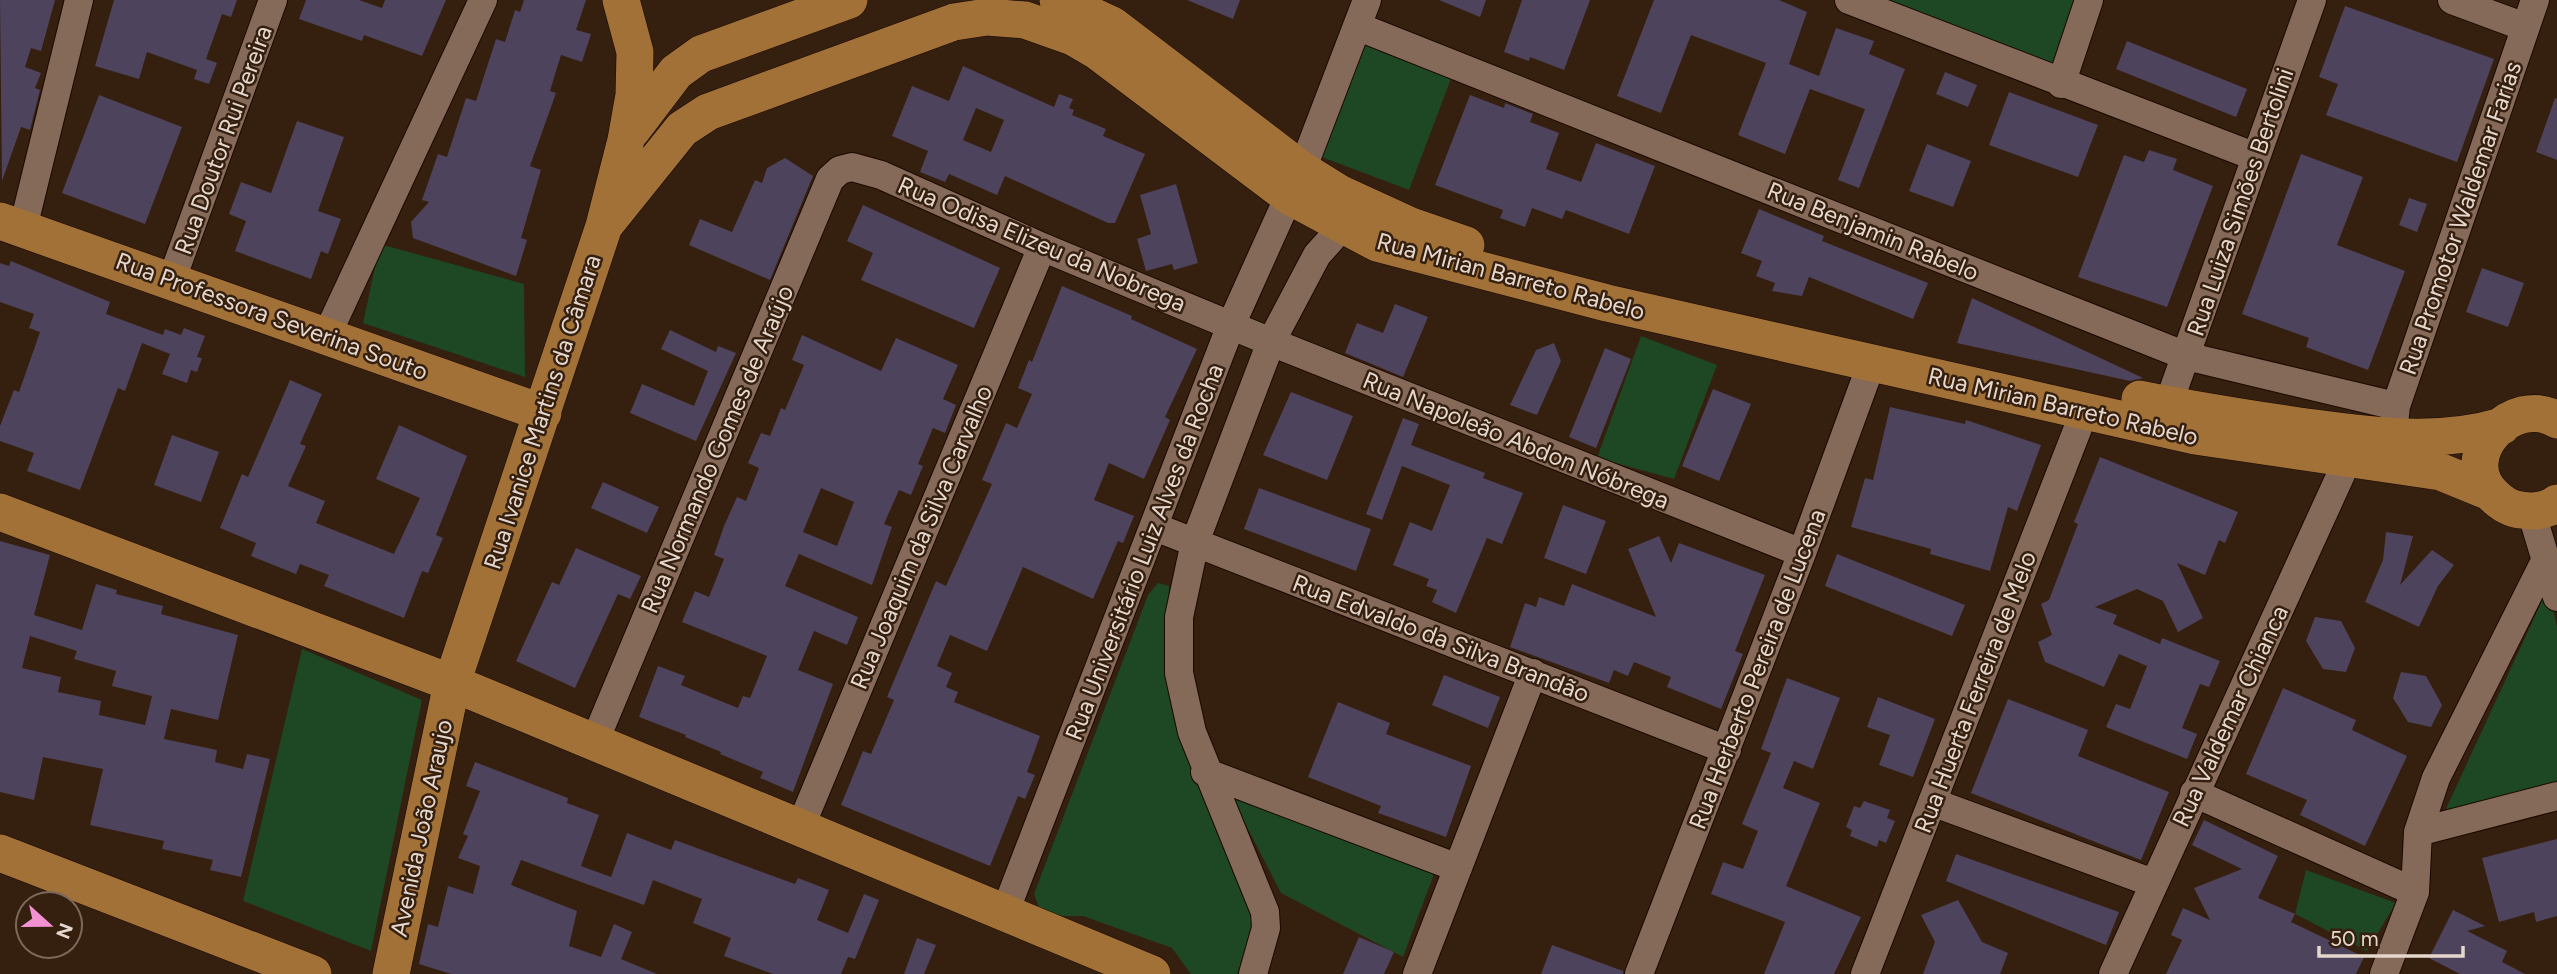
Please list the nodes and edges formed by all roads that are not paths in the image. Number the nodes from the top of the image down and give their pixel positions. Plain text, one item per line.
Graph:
1 (79, 0) edge
2 (273, 0) edge
3 (483, 0) edge
4 (621, 0) edge
5 (849, 0) edge
6 (1058, 0) edge
7 (1367, 0) edge
8 (1849, 0) edge
9 (2089, 0) edge
10 (2312, 0) edge
11 (2452, 0) edge
12 (2535, 0) edge
13 (1359, 27) junction
14 (2525, 27) junction
15 (2061, 84) junction
16 (626, 140) junction
17 (2256, 157) junction
18 (852, 167) joint
19 (1296, 183) junction
20 (11, 225) edge
21 (604, 226) junction
22 (1342, 227) junction
23 (1042, 247) junction
24 (172, 279) junction
25 (1231, 325) junction
26 (326, 337) junction
27 (1271, 342) junction
28 (2186, 356) junction
29 (1872, 362) junction
30 (2168, 405) junction
31 (2085, 410) junction
32 (543, 413) junction
33 (2555, 417) edge
34 (2394, 422) junction
35 (2502, 426) junction
36 (2348, 459) junction
37 (2490, 492) junction
38 (2549, 509) edge
39 (0, 512) edge
40 (1155, 527) junction
41 (1195, 542) junction
42 (1802, 553) junction
43 (2546, 559) junction
44 (2557, 597) edge
45 (1532, 673) junction
46 (452, 683) junction
47 (594, 743) junction
48 (1727, 750) junction
49 (1205, 772) junction
50 (2194, 793) junction
51 (2557, 796) edge
52 (1931, 802) junction
53 (800, 828) junction
54 (2418, 832) junction
55 (0, 853) edge
56 (1458, 867) junction
57 (2152, 883) junction
58 (2415, 892) junction
59 (1005, 912) junction
60 (313, 974) edge
61 (391, 974) edge
62 (1152, 974) edge
63 (1253, 974) edge
64 (1417, 974) edge
65 (1639, 974) edge
66 (1865, 974) edge
67 (2113, 974) edge
68 (2384, 974) edge

1 - 20 street
2 - 24 street, Rua Doutor Rui Pereira
3 - 26 street
4 - 16 main road, Rua Ivanice Martins da Câmara
5 - 16 main road, Rua Ivanice Martins da Câmara
6 - 19 main road, Rua Mirian Barreto Rabelo
7 - 13 street, Rua Universitário Luiz Alves da Rocha
8 - 15 street
9 - 15 street
10 - 17 street, Rua Luiza Simões Bertolini
11 - 14 street
12 - 14 street, Rua Promotor Waldemar Farias
13 - 19 street, Rua Universitário Luiz Alves da Rocha
13 - 28 street, Rua Benjamin Rabelo
14 - 34 street, Rua Promotor Waldemar Farias
15 - 17 street
16 - 21 main road, Rua Ivanice Martins da Câmara
17 - 28 street, Rua Luiza Simões Bertolini
18 - 23 street, Rua Odisa Elizeu da Nobrega
18 - 47 street, Rua Normando Gomes de Araújo
19 - 21 main road, Rua Mirian Barreto Rabelo
19 - 22 main road, Rua Mirian Barreto Rabelo
19 - 25 street, Rua Universitário Luiz Alves da Rocha
19 - 30 main road, Rua Mirian Barreto Rabelo
20 - 24 main road, Rua Professora Severina Souto
21 - 32 main road, Rua Ivanice Martins da Câmara
22 - 27 street
22 - 29 main road, Rua Mirian Barreto Rabelo
23 - 25 street, Rua Odisa Elizeu da Nobrega
23 - 53 street, Rua Joaquim da Silva Carvalho
24 - 26 main road, Rua Professora Severina Souto
25 - 27 street, Rua Napoleão Abdon Nóbrega
25 - 40 street, Rua Universitário Luiz Alves da Rocha
26 - 32 main road, Rua Professora Severina Souto
27 - 41 street
27 - 42 street, Rua Napoleão Abdon Nóbrega
28 - 30 street, Rua Luiza Simões Bertolini
28 - 34 street, Rua Benjamin Rabelo
29 - 31 main road, Rua Mirian Barreto Rabelo
29 - 42 street, Rua Herberto Pereira de Lucena
30 - 34 main road, Rua Mirian Barreto Rabelo
31 - 36 main road, Rua Mirian Barreto Rabelo
31 - 52 street, Rua Huerta Ferreira de Melo
32 - 46 main road, Rua Ivanice Martins da Câmara
33 - 35 main road, Rua Mirian Barreto Rabelo
34 - 35 main road, Rua Mirian Barreto Rabelo
35 - 37 main road
36 - 37 main road, Rua Mirian Barreto Rabelo
36 - 50 street, Rua Valdemar Chianca
37 - 38 main road, Rua Mirian Barreto Rabelo
38 - 43 street
39 - 46 main road
40 - 41 street, Rua Edvaldo da Silva Brandão
40 - 59 street, Rua Universitário Luiz Alves da Rocha
41 - 45 street, Rua Edvaldo da Silva Brandão
41 - 49 street
42 - 48 street, Rua Herberto Pereira de Lucena
43 - 44 street
43 - 54 street
45 - 48 street, Rua Edvaldo da Silva Brandão
45 - 56 street
46 - 47 main road
46 - 61 main road, Avenida João Araujo
47 - 53 main road
48 - 65 street, Rua Herberto Pereira de Lucena
49 - 56 street
49 - 63 street
50 - 57 street, Rua Valdemar Chianca
50 - 58 street
51 - 54 street
52 - 57 street
52 - 66 street, Rua Huerta Ferreira de Melo
53 - 59 main road
54 - 58 street
55 - 60 main road
56 - 64 street
57 - 67 street, Rua Valdemar Chianca
58 - 68 street
59 - 62 main road

